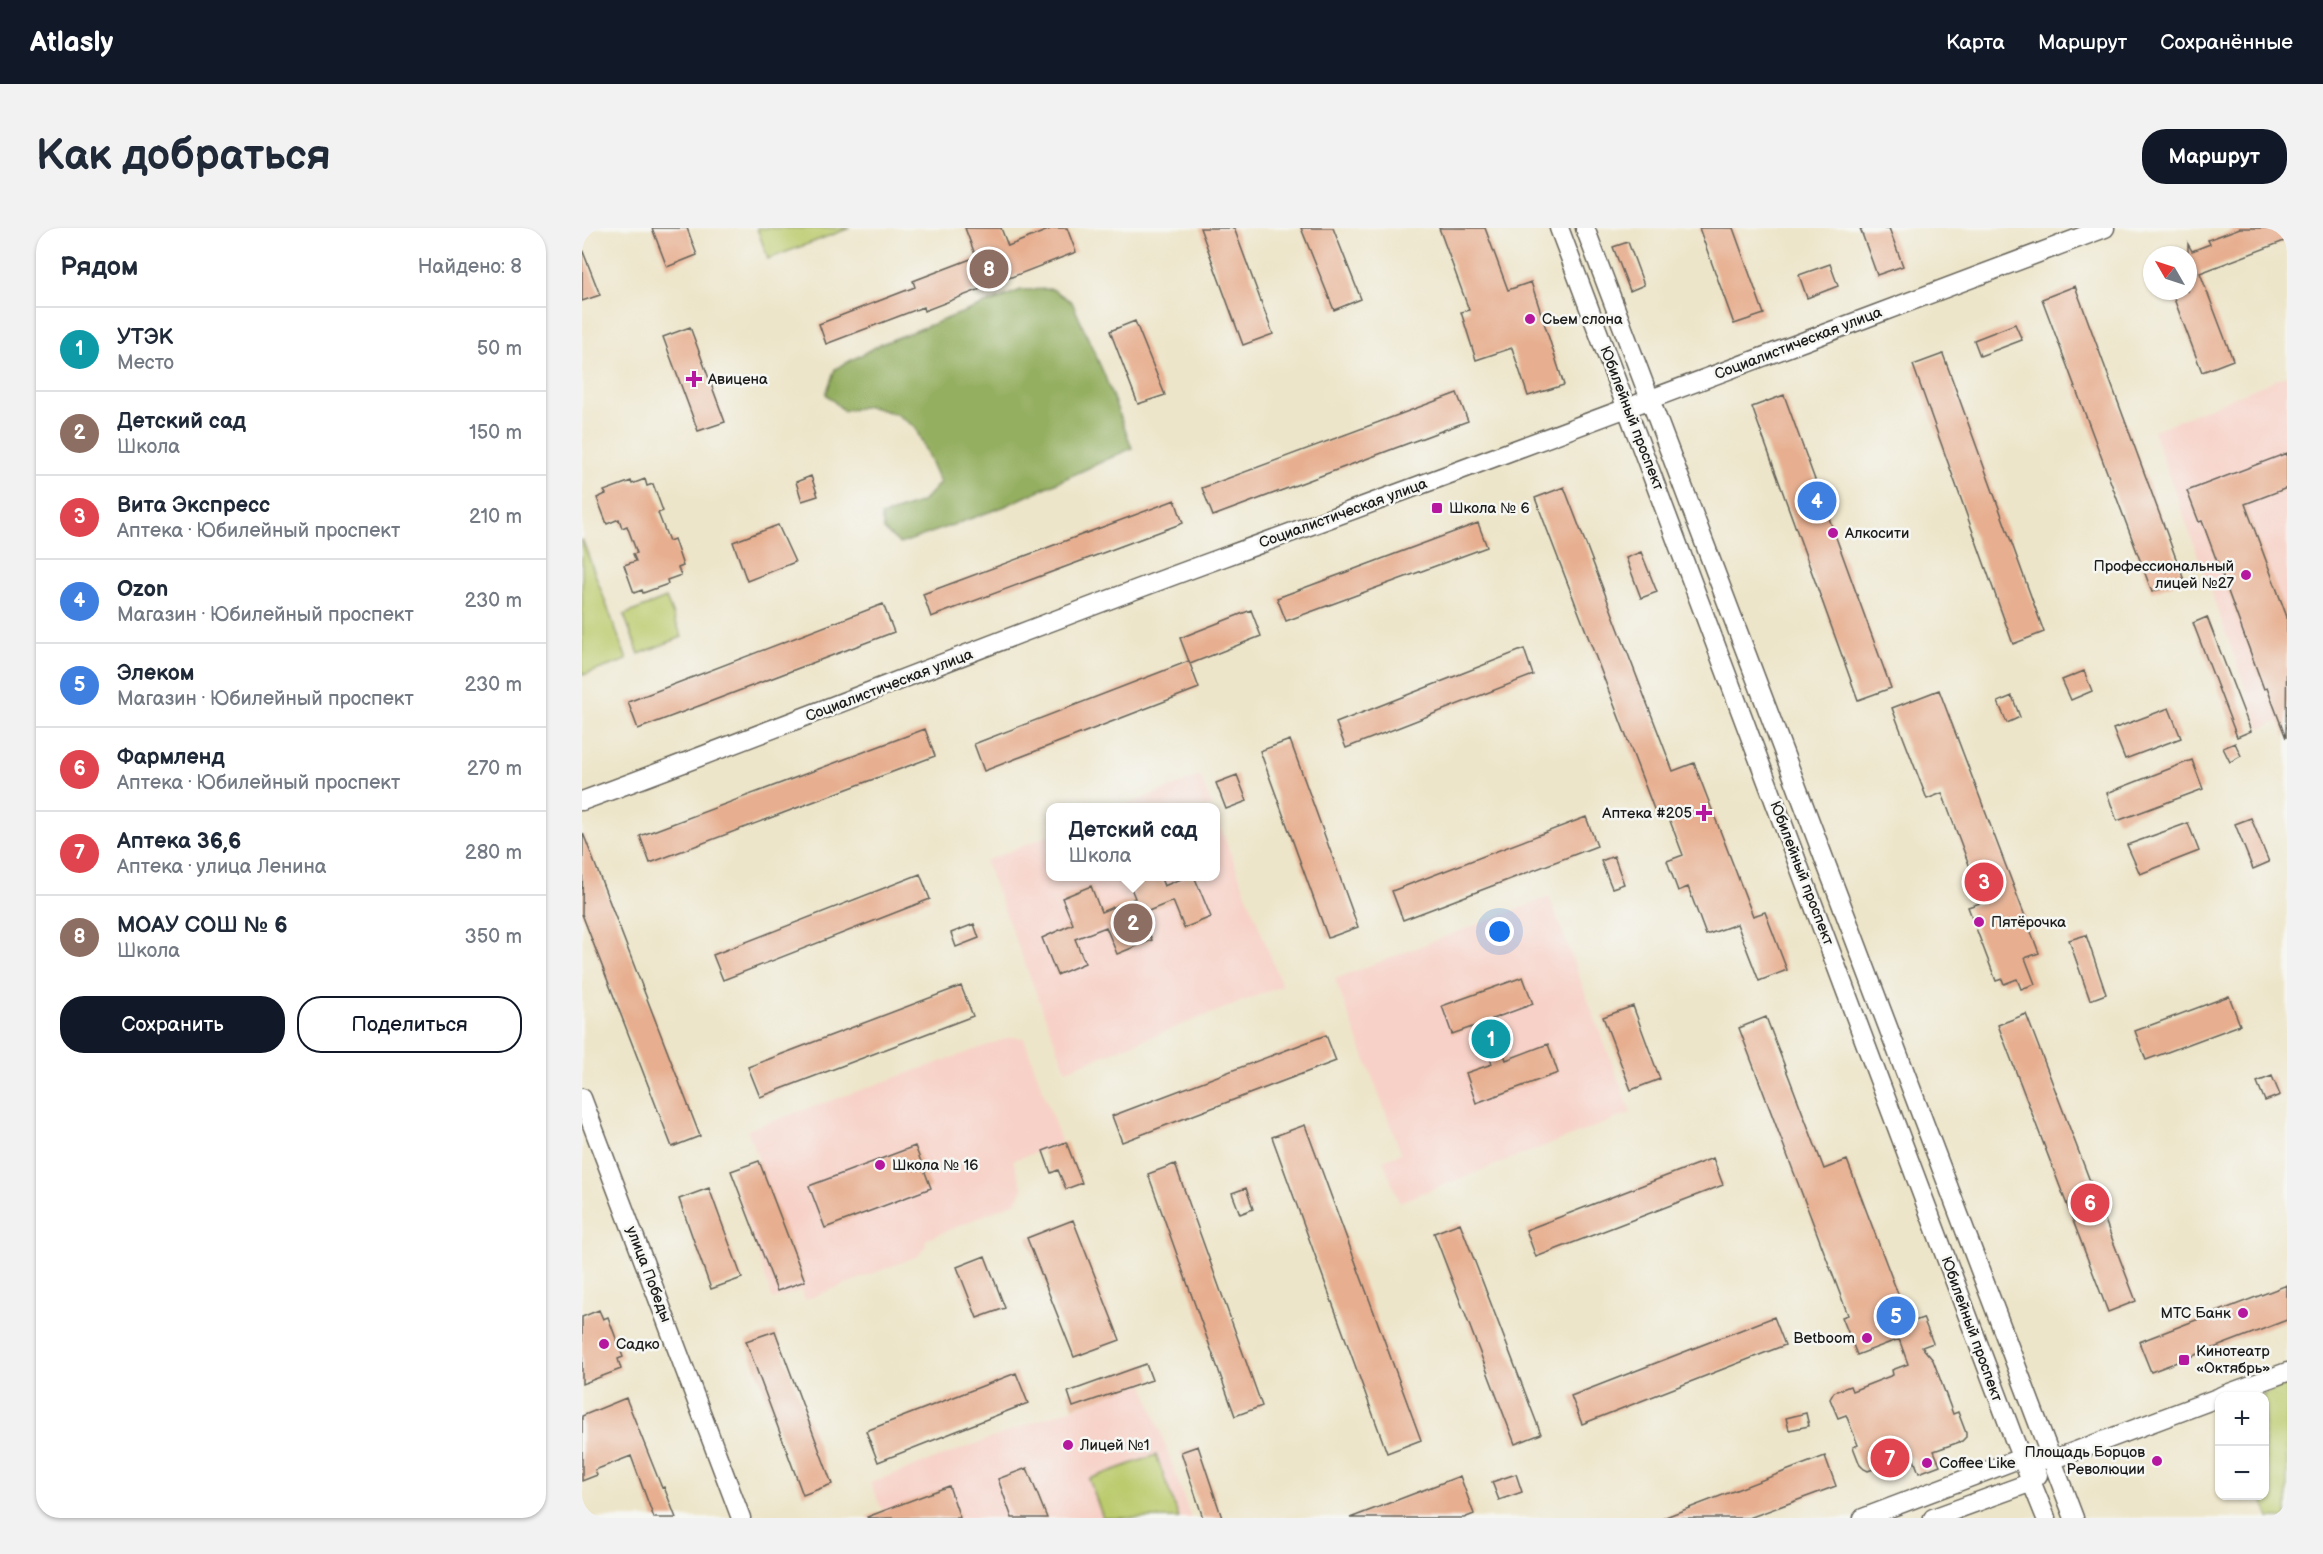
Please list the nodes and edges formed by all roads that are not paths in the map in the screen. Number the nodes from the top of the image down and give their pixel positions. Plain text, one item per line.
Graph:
1 (1559, 228) edge
2 (1585, 228) edge
3 (2105, 228) edge
4 (1650, 399) junction
5 (1628, 407) junction
6 (582, 801) edge
7 (582, 1098) edge
8 (2287, 1372) edge
9 (2233, 1392) edge
10 (2215, 1399) edge
11 (2021, 1458) junction
12 (2052, 1460) junction
13 (2032, 1482) junction
14 (741, 1518) edge
15 (1863, 1518) edge
16 (1933, 1518) edge
17 (2046, 1518) edge
18 (2074, 1518) edge

1 - 5 main road, Юбилейный проспект
2 - 4 main road, Юбилейный проспект
3 - 4 main road, Социалистическая улица
4 - 5 main road, Социалистическая улица
4 - 12 main road, Юбилейный проспект
5 - 6 main road, Социалистическая улица
5 - 11 main road, Юбилейный проспект
7 - 14 main road, улица Победы
8 - 9 main road
10 - 12 main road
11 - 12 main road
11 - 13 main road, Юбилейный проспект
11 - 15 main road
12 - 13 main road
12 - 18 main road, Юбилейный проспект
13 - 16 main road
13 - 17 main road, Юбилейный проспект

